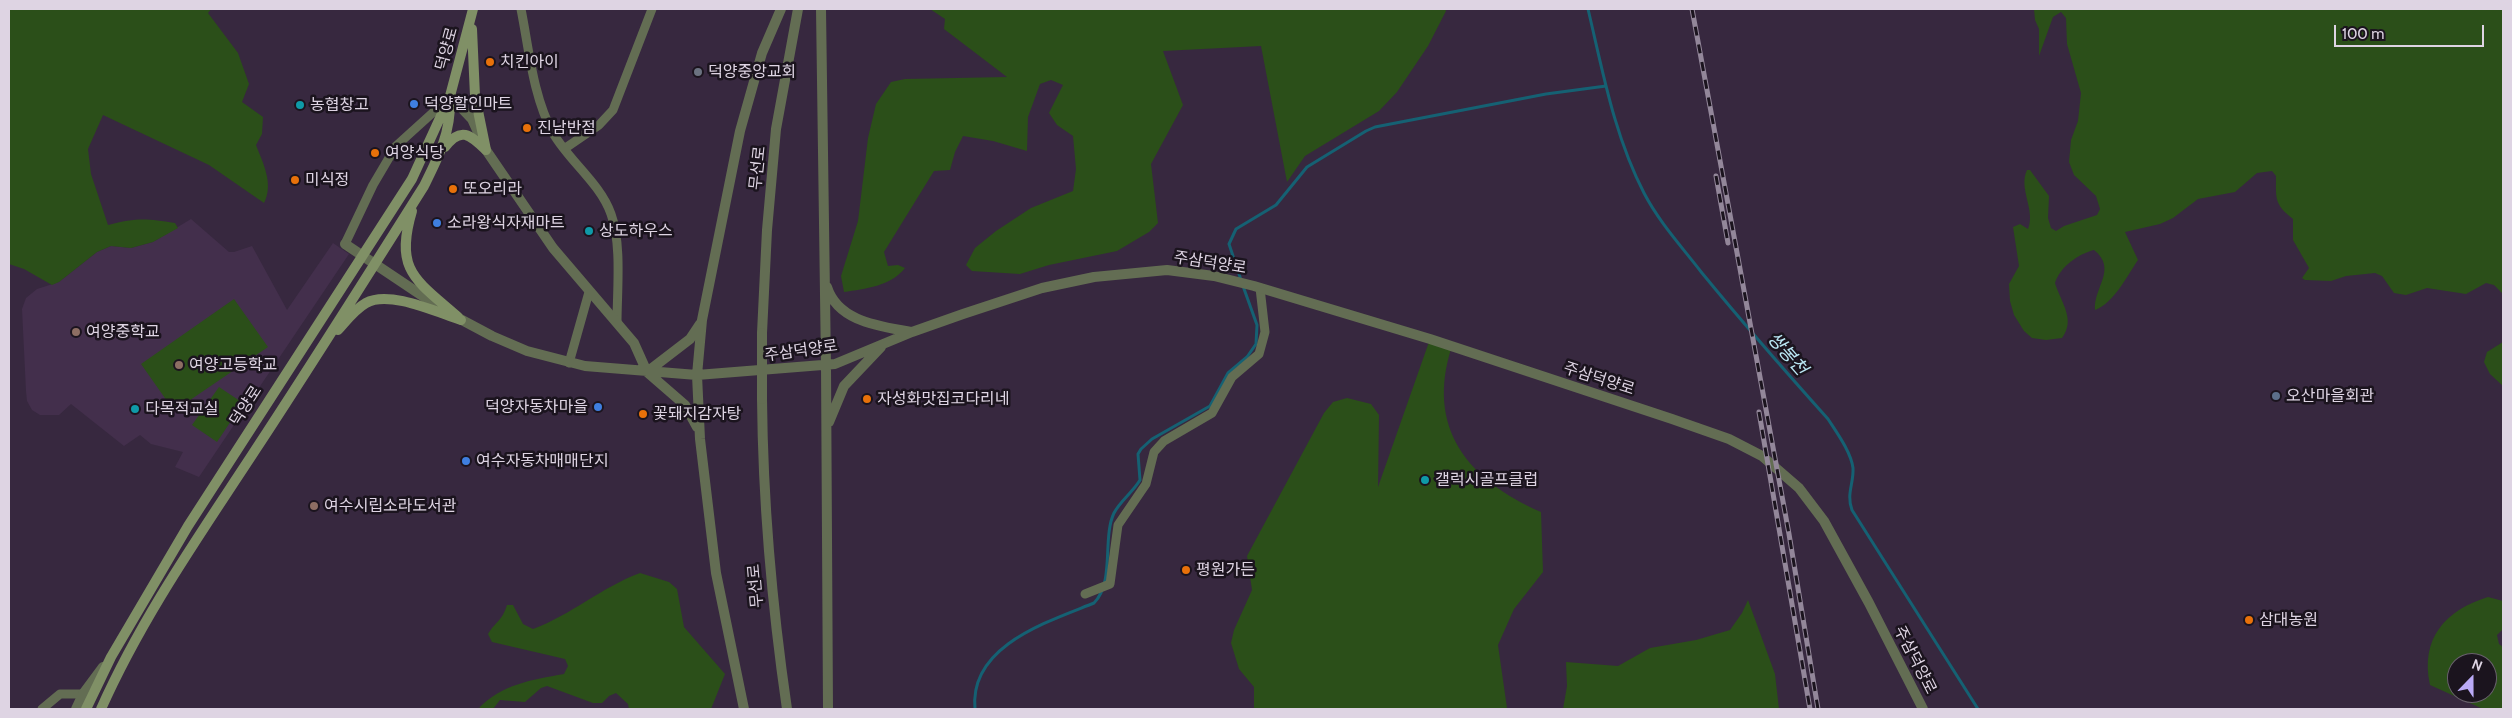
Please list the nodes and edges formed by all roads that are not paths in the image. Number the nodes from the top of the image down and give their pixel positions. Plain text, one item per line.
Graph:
1 (521, 9) edge
2 (652, 9) edge
3 (781, 9) edge
4 (798, 9) edge
5 (821, 9) edge
6 (472, 13) edge
7 (450, 96) junction
8 (564, 149) junction
9 (486, 150) junction
10 (442, 152) junction
11 (415, 200) junction
12 (345, 244) joint
13 (363, 257) junction
14 (374, 264) junction
15 (825, 280) junction
16 (1257, 287) junction
17 (589, 292) junction
18 (461, 320) junction
19 (702, 320) junction
20 (617, 323) junction
21 (912, 332) junction
22 (886, 343) junction
23 (320, 349) junction
24 (569, 363) junction
25 (826, 366) junction
26 (647, 372) junction
27 (697, 375) junction
28 (826, 432) junction
29 (700, 439) junction
30 (238, 445) junction
31 (254, 453) junction
32 (1085, 594) dead end
33 (87, 696) junction
34 (42, 709) edge
35 (76, 709) edge
36 (86, 709) edge
37 (101, 709) edge
38 (744, 709) edge
39 (787, 709) edge
40 (828, 709) edge
41 (1923, 709) edge

1 - 8 street
2 - 8 street
3 - 19 street
4 - 39 street, 무선로, bridge
5 - 15 street
6 - 7 main road, 덕양로
6 - 9 main road
7 - 9 street
7 - 10 main road, 덕양로
7 - 12 street, 덕양로
7 - 13 main road, 덕양로
8 - 20 street
9 - 10 main road
9 - 17 street
10 - 11 main road, 덕양로
11 - 14 main road, 덕양로
11 - 18 main road
12 - 13 street, 주삼덕양로
13 - 14 street, 주삼덕양로
13 - 30 main road, 덕양로
14 - 18 street, 주삼덕양로
14 - 23 main road, 덕양로
15 - 21 street
15 - 25 street
16 - 21 street, 주삼덕양로
16 - 32 street
16 - 41 street, 주삼덕양로
17 - 20 street
17 - 24 street
18 - 23 main road
18 - 24 street, 주삼덕양로
19 - 26 street
19 - 27 street
20 - 26 street
21 - 22 street, 주삼덕양로
22 - 25 street, 주삼덕양로
22 - 28 street
23 - 31 main road, 덕양로
24 - 26 street, 주삼덕양로
25 - 27 street, 주삼덕양로
25 - 28 street
26 - 27 street, 주삼덕양로
26 - 29 street
27 - 29 street
28 - 40 street
29 - 38 street
30 - 31 main road
30 - 33 main road, 덕양로
31 - 37 main road, 덕양로
33 - 34 street
33 - 35 street, 덕양로
33 - 36 main road, 덕양로

